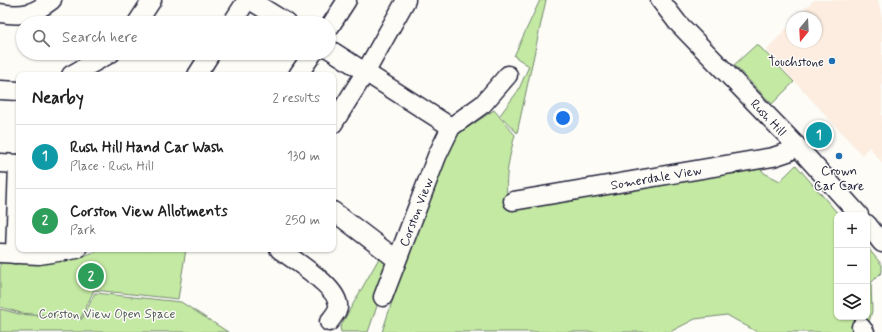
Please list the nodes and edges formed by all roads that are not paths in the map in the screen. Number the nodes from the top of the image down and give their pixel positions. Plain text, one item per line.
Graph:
1 (52, 0) edge
2 (152, 0) edge
3 (247, 0) edge
4 (250, 0) edge
5 (347, 0) edge
6 (406, 0) edge
7 (660, 0) edge
8 (664, 0) edge
9 (0, 13) edge
10 (142, 16) edge
11 (237, 16) edge
12 (276, 16) edge
13 (336, 17) edge
14 (677, 22) junction
15 (336, 54) edge
16 (98, 60) edge
17 (207, 60) edge
18 (308, 60) edge
19 (76, 72) edge
20 (199, 72) edge
21 (300, 72) edge
22 (365, 73) junction
23 (508, 75) dead end
24 (0, 90) edge
25 (16, 91) edge
26 (336, 119) edge
27 (451, 127) junction
28 (796, 145) junction
29 (12, 164) edge
30 (513, 201) dead end
31 (856, 212) edge
32 (336, 213) edge
33 (870, 228) edge
34 (882, 243) edge
35 (58, 252) edge
36 (283, 252) edge
37 (8, 254) edge
38 (396, 259) junction
39 (383, 297) dead end
40 (329, 322) dead end

1 - 9 street
2 - 10 street
3 - 11 street
4 - 12 street
5 - 13 street
6 - 22 street
7 - 14 street, Rush Hill
8 - 14 street, Rush Hill
14 - 28 street, Rush Hill
15 - 22 street
16 - 19 street
17 - 20 street
18 - 21 street
22 - 26 street
22 - 27 street
23 - 27 street, Corston View
24 - 25 street
27 - 38 street, Corston View
28 - 30 street, Somerdale View
28 - 31 street, Rush Hill
29 - 37 street
32 - 38 street
33 - 34 street
35 - 37 street
36 - 40 street
38 - 39 street, Corston View

